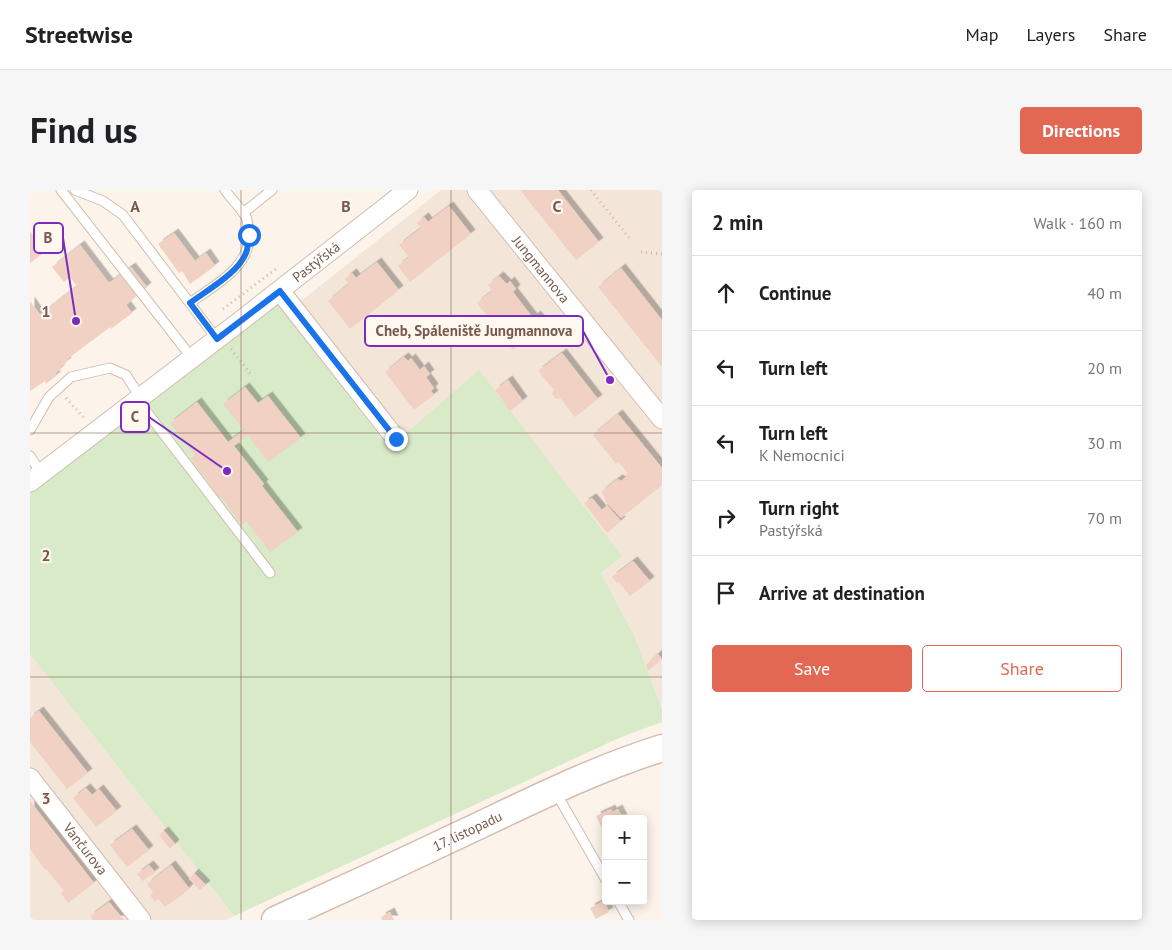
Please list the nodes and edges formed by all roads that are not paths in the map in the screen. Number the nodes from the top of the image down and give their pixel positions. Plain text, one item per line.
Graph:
1 (61, 190) edge
2 (75, 190) edge
3 (224, 190) edge
4 (272, 190) edge
5 (408, 190) edge
6 (477, 190) edge
7 (243, 213) junction
8 (280, 291) junction
9 (190, 303) junction
10 (219, 337) junction
11 (192, 358) junction
12 (140, 398) junction
13 (662, 419) edge
14 (30, 430) edge
15 (396, 439) dead end
16 (30, 456) edge
17 (36, 477) edge
18 (270, 573) dead end
19 (662, 748) edge
20 (30, 778) edge
21 (555, 790) junction
22 (602, 873) edge
23 (620, 905) edge
24 (141, 920) edge
25 (275, 920) edge
26 (628, 920) edge

1 - 11 lane
2 - 9 lane
3 - 7 lane
4 - 7 lane
5 - 8 street, Pastýřská
6 - 13 street, Jungmannova
7 - 9 lane
8 - 10 street
8 - 15 street, Pastýřská
9 - 10 lane
10 - 11 street
11 - 12 street
12 - 14 lane
12 - 17 street
12 - 18 lane
16 - 17 lane
19 - 21 street, 17. listopadu
20 - 24 street, Vančurova
21 - 22 lane
21 - 25 street, 17. listopadu
23 - 26 lane

